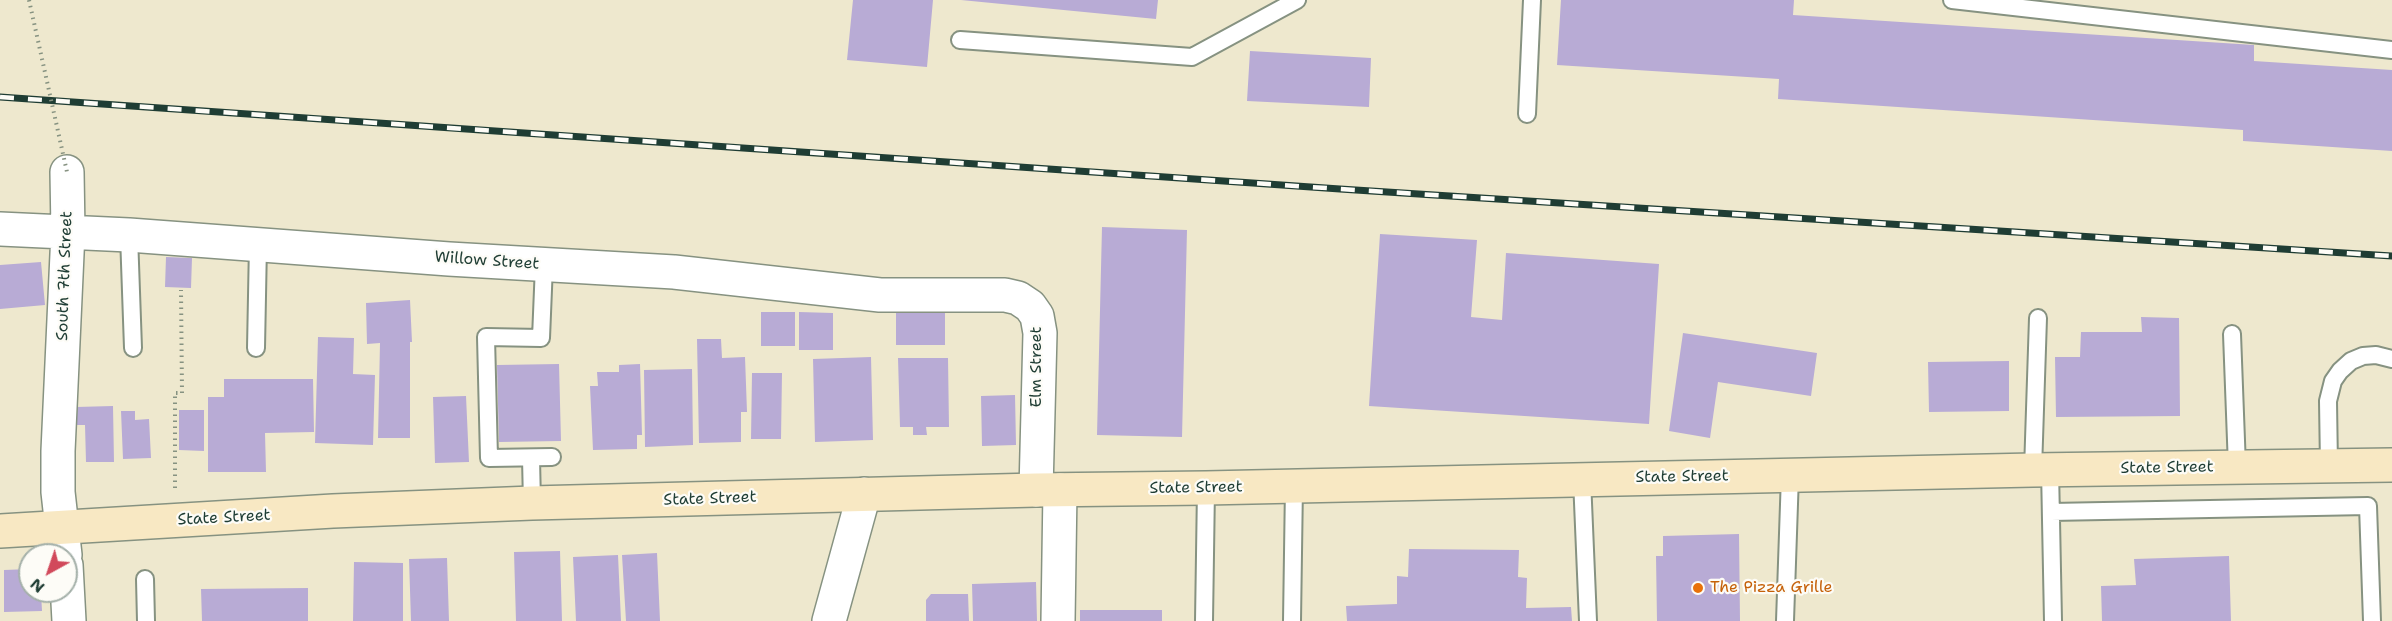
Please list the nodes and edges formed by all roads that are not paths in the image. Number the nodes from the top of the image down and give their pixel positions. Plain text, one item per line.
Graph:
1 (1297, 0) edge
2 (1532, 0) edge
3 (1952, 0) edge
4 (960, 40) dead end
5 (2392, 50) edge
6 (1527, 114) dead end
7 (67, 172) road end
8 (0, 229) edge
9 (68, 232) junction
10 (129, 235) junction
11 (258, 244) junction
12 (544, 265) junction
13 (974, 295) joint
14 (2038, 318) dead end
15 (2232, 334) dead end
16 (133, 348) dead end
17 (255, 348) dead end
18 (2392, 359) edge
19 (552, 457) dead end
20 (531, 458) junction
21 (2392, 465) edge
22 (2329, 466) junction
23 (2237, 467) junction
24 (2042, 470) junction
25 (1790, 475) junction
26 (1582, 479) junction
27 (1294, 485) junction
28 (1206, 488) junction
29 (1048, 490) junction
30 (864, 494) junction
31 (532, 503) junction
32 (2051, 512) junction
33 (0, 531) edge
34 (63, 541) edge
35 (145, 579) dead end
36 (68, 603) edge
37 (69, 621) edge
38 (146, 621) edge
39 (829, 621) edge
40 (1058, 621) edge
41 (1204, 621) edge
42 (1292, 621) edge
43 (1588, 621) edge
44 (1785, 621) edge
45 (2053, 621) edge
46 (2372, 621) edge

1 - 4 lane
2 - 6 lane
3 - 5 lane
7 - 9 street, South 7th Street
8 - 9 street, Willow Street
9 - 10 street, Willow Street
9 - 34 street, South 7th Street
10 - 11 street, Willow Street
10 - 16 lane
11 - 12 street, Willow Street
11 - 17 lane
12 - 13 street, Willow Street
12 - 20 lane
13 - 29 street, Elm Street
14 - 24 lane
15 - 23 lane
18 - 22 lane
19 - 20 lane
20 - 31 lane
21 - 22 main road, State Street
22 - 23 main road, State Street
23 - 24 main road, State Street
24 - 25 main road, State Street
24 - 32 lane
25 - 26 main road, State Street
25 - 44 lane
26 - 27 main road, State Street
26 - 43 lane
27 - 28 main road, State Street
27 - 42 lane
28 - 29 main road, State Street
28 - 41 lane
29 - 30 main road, State Street
29 - 40 street, Elm Street
30 - 31 main road, State Street
30 - 39 street
31 - 34 main road, State Street
32 - 45 lane
32 - 46 lane
33 - 34 main road, State Street
35 - 38 lane
36 - 37 street

